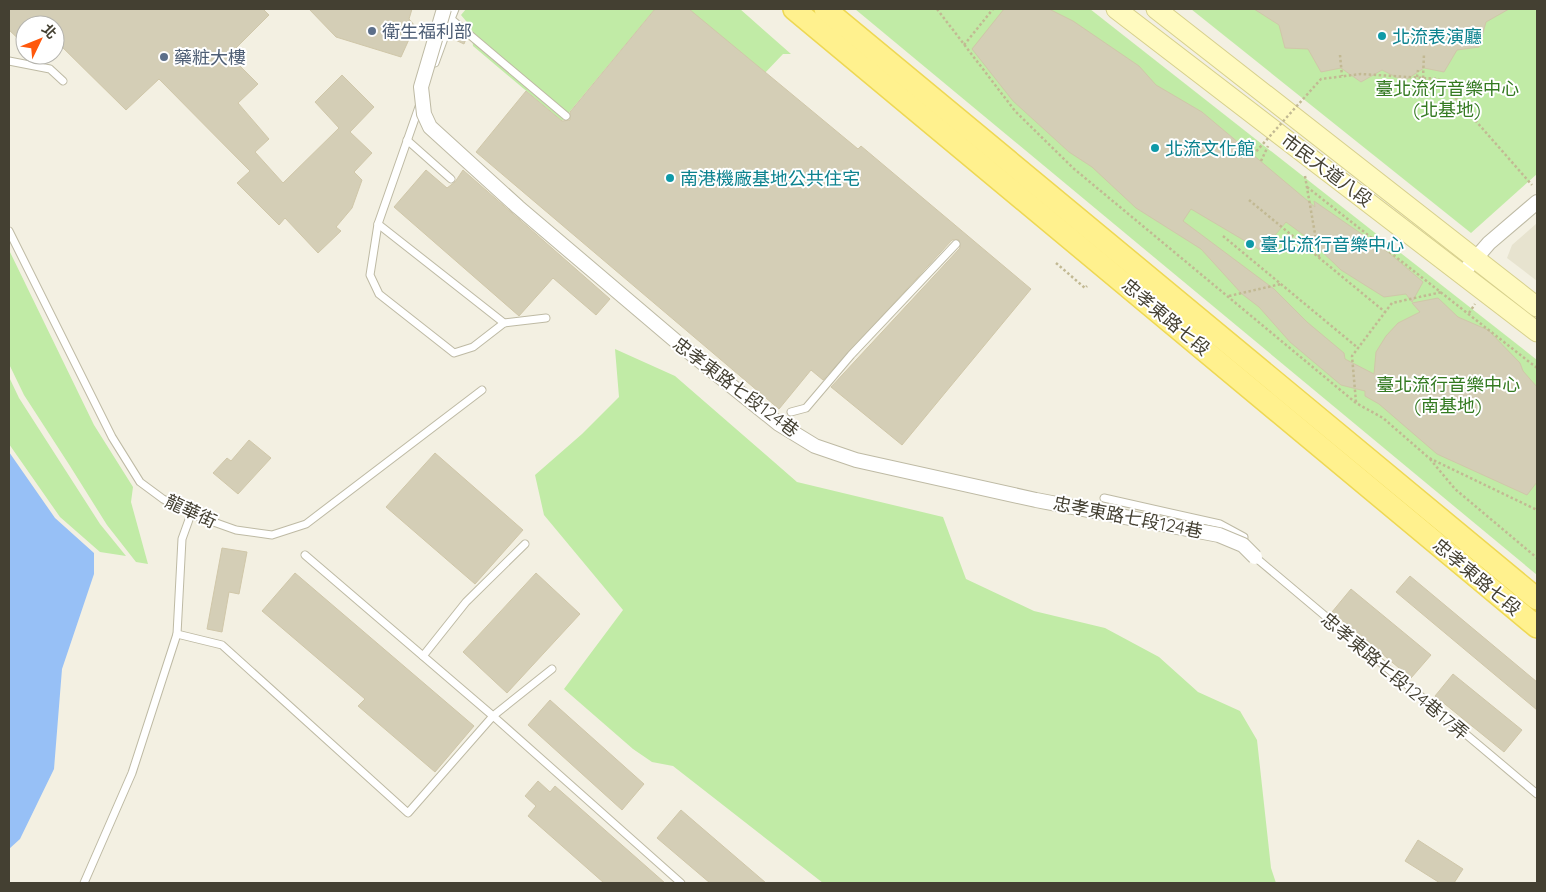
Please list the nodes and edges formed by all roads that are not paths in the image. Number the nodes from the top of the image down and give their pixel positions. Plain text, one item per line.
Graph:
1 (455, 9) edge
2 (794, 9) edge
3 (825, 9) edge
4 (1116, 9) edge
5 (1156, 9) edge
6 (447, 14) edge
7 (9, 61) edge
8 (63, 81) dead end
9 (566, 116) dead end
10 (407, 140) junction
11 (451, 179) dead end
12 (1537, 202) edge
13 (378, 224) junction
14 (9, 231) edge
15 (956, 244) dead end
16 (1474, 258) junction
17 (1462, 274) junction
18 (1537, 307) edge
19 (546, 318) dead end
20 (504, 323) junction
21 (1537, 332) edge
22 (482, 390) dead end
23 (791, 412) dead end
24 (1104, 498) dead end
25 (191, 514) junction
26 (525, 544) dead end
27 (1243, 545) junction
28 (305, 555) dead end
29 (1255, 557) joint
30 (1537, 599) edge
31 (1537, 627) edge
32 (177, 634) junction
33 (423, 656) junction
34 (552, 668) dead end
35 (493, 716) junction
36 (1537, 794) edge
37 (84, 883) edge
38 (681, 883) edge

1 - 6 lane
2 - 31 main road, 忠孝東路七段
3 - 30 main road, 忠孝東路七段
4 - 17 street, 市民大道八段
5 - 16 street, 市民大道八段
6 - 9 lane
6 - 10 lane
6 - 27 street, 忠孝東路七段124巷, bridge
7 - 8 lane
10 - 11 lane
10 - 13 lane
12 - 16 street
13 - 20 lane
13 - 20 lane
14 - 25 lane, 龍華街
15 - 23 lane
16 - 17 street
16 - 18 street, 市民大道八段
17 - 21 street, 市民大道八段
19 - 20 lane
22 - 25 lane, 龍華街
24 - 27 lane
25 - 32 lane
26 - 33 lane
27 - 29 street, 忠孝東路七段124巷, bridge
28 - 33 lane
29 - 36 lane, 忠孝東路七段124巷17弄
32 - 35 lane
32 - 37 lane
33 - 35 lane
34 - 35 lane
35 - 38 lane

